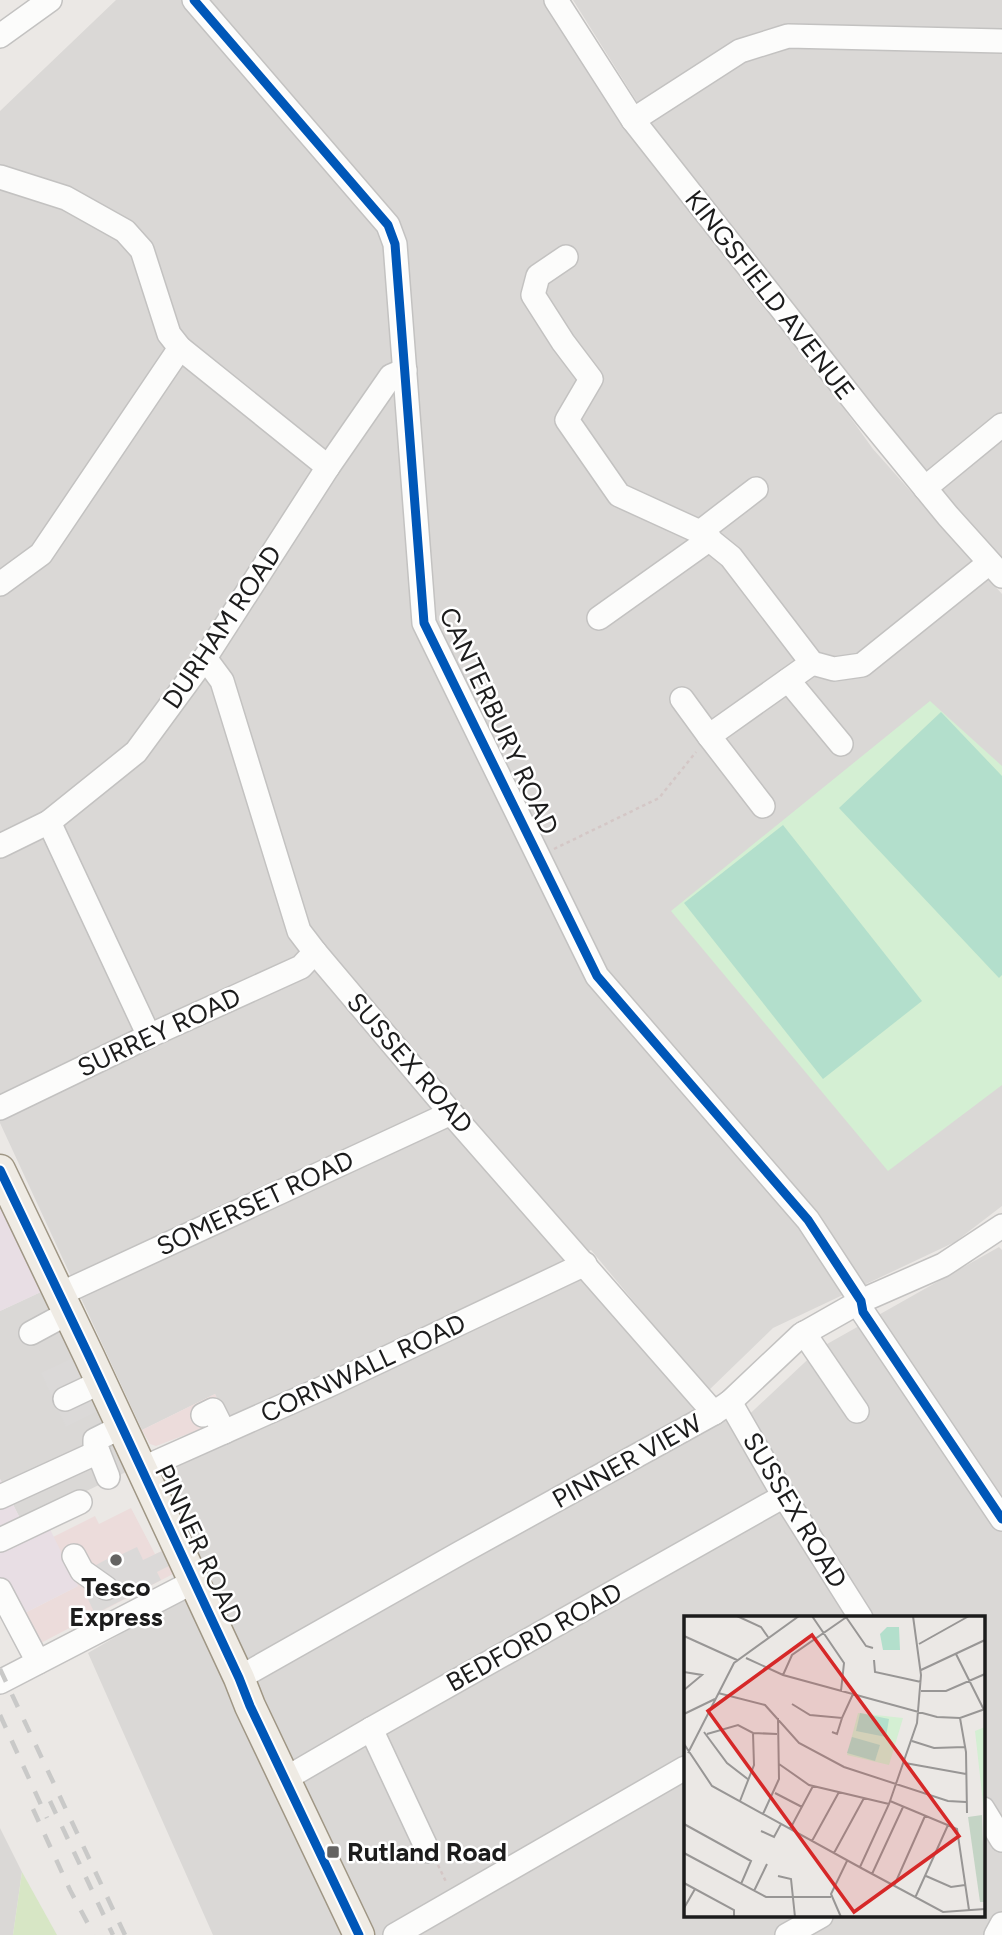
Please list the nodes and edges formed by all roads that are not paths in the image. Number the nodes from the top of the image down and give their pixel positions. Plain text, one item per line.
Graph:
1 (50, 0) edge
2 (194, 0) edge
3 (556, 0) edge
4 (3, 29) edge
5 (1002, 41) edge
6 (633, 120) junction
7 (0, 177) edge
8 (566, 257) dead end
9 (180, 348) junction
10 (405, 370) junction
11 (1002, 425) edge
12 (328, 467) junction
13 (925, 488) junction
14 (756, 489) dead end
15 (705, 535) junction
16 (996, 570) edge
17 (0, 584) edge
18 (599, 618) dead end
19 (205, 658) junction
20 (812, 663) junction
21 (788, 680) junction
22 (682, 699) dead end
23 (709, 736) junction
24 (841, 744) dead end
25 (763, 806) dead end
26 (49, 822) junction
27 (0, 846) edge
28 (315, 952) junction
29 (149, 1036) junction
30 (0, 1108) edge
31 (451, 1113) junction
32 (0, 1170) edge
33 (1002, 1227) edge
34 (585, 1264) junction
35 (861, 1301) junction
36 (63, 1304) junction
37 (31, 1333) dead end
38 (804, 1333) junction
39 (100, 1382) junction
40 (65, 1399) dead end
41 (722, 1407) junction
42 (857, 1411) dead end
43 (203, 1415) dead end
44 (121, 1427) junction
45 (224, 1432) junction
46 (98, 1452) junction
47 (141, 1469) junction
48 (108, 1477) dead end
49 (784, 1496) junction
50 (0, 1497) edge
51 (80, 1502) dead end
52 (1002, 1519) edge
53 (0, 1540) edge
54 (74, 1556) dead end
55 (193, 1582) junction
56 (0, 1590) edge
57 (114, 1604) junction
58 (860, 1616) edge
59 (37, 1662) junction
60 (239, 1678) junction
61 (0, 1682) edge
62 (370, 1729) junction
63 (684, 1769) edge
64 (285, 1779) junction
65 (985, 1817) edge
66 (1002, 1840) edge
67 (428, 1851) road end
68 (817, 1918) edge
69 (1002, 1924) edge
70 (359, 1935) edge
71 (395, 1935) edge
72 (787, 1935) edge
73 (996, 1935) edge

1 - 4 street
2 - 10 street, CANTERBURY ROAD
3 - 6 street, KINGSFIELD AVENUE
5 - 6 street
6 - 13 street, KINGSFIELD AVENUE
7 - 9 street
8 - 15 street
9 - 12 street
9 - 17 street
10 - 12 street, DURHAM ROAD
10 - 35 street, CANTERBURY ROAD
11 - 13 street
12 - 19 street, DURHAM ROAD
13 - 16 street, KINGSFIELD AVENUE
14 - 15 street
15 - 18 street
15 - 20 street
16 - 20 street
19 - 26 street, DURHAM ROAD
19 - 28 street, SUSSEX ROAD
20 - 21 street
21 - 23 street
21 - 24 street
22 - 23 street
23 - 25 street
26 - 27 street, DURHAM ROAD
26 - 29 street
28 - 29 street, SURREY ROAD
28 - 31 street, SUSSEX ROAD
29 - 30 street, SURREY ROAD
31 - 34 street, SUSSEX ROAD
31 - 36 street, SOMERSET ROAD
32 - 36 main road, PINNER ROAD
33 - 35 street, PINNER VIEW
34 - 41 street, SUSSEX ROAD
34 - 45 street, CORNWALL ROAD
35 - 38 street, PINNER VIEW
35 - 52 street, CANTERBURY ROAD
36 - 37 street, SOMERSET ROAD
36 - 39 main road, PINNER ROAD
38 - 41 street, PINNER VIEW
38 - 42 street
39 - 40 street
39 - 44 main road, PINNER ROAD
41 - 49 street, SUSSEX ROAD
41 - 60 street, PINNER VIEW
43 - 45 street
44 - 46 street
44 - 47 main road, PINNER ROAD
45 - 47 street, CORNWALL ROAD
46 - 48 street
46 - 50 street
47 - 55 main road, PINNER ROAD
49 - 58 street, SUSSEX ROAD
49 - 62 street, BEDFORD ROAD
51 - 53 street
54 - 57 street
55 - 57 street
55 - 60 main road, PINNER ROAD
56 - 59 street
57 - 59 street
59 - 61 street
60 - 64 main road, PINNER ROAD
62 - 64 street, BEDFORD ROAD
62 - 67 street
63 - 71 street
64 - 70 main road, PINNER ROAD
65 - 66 street
68 - 72 street
69 - 73 street

